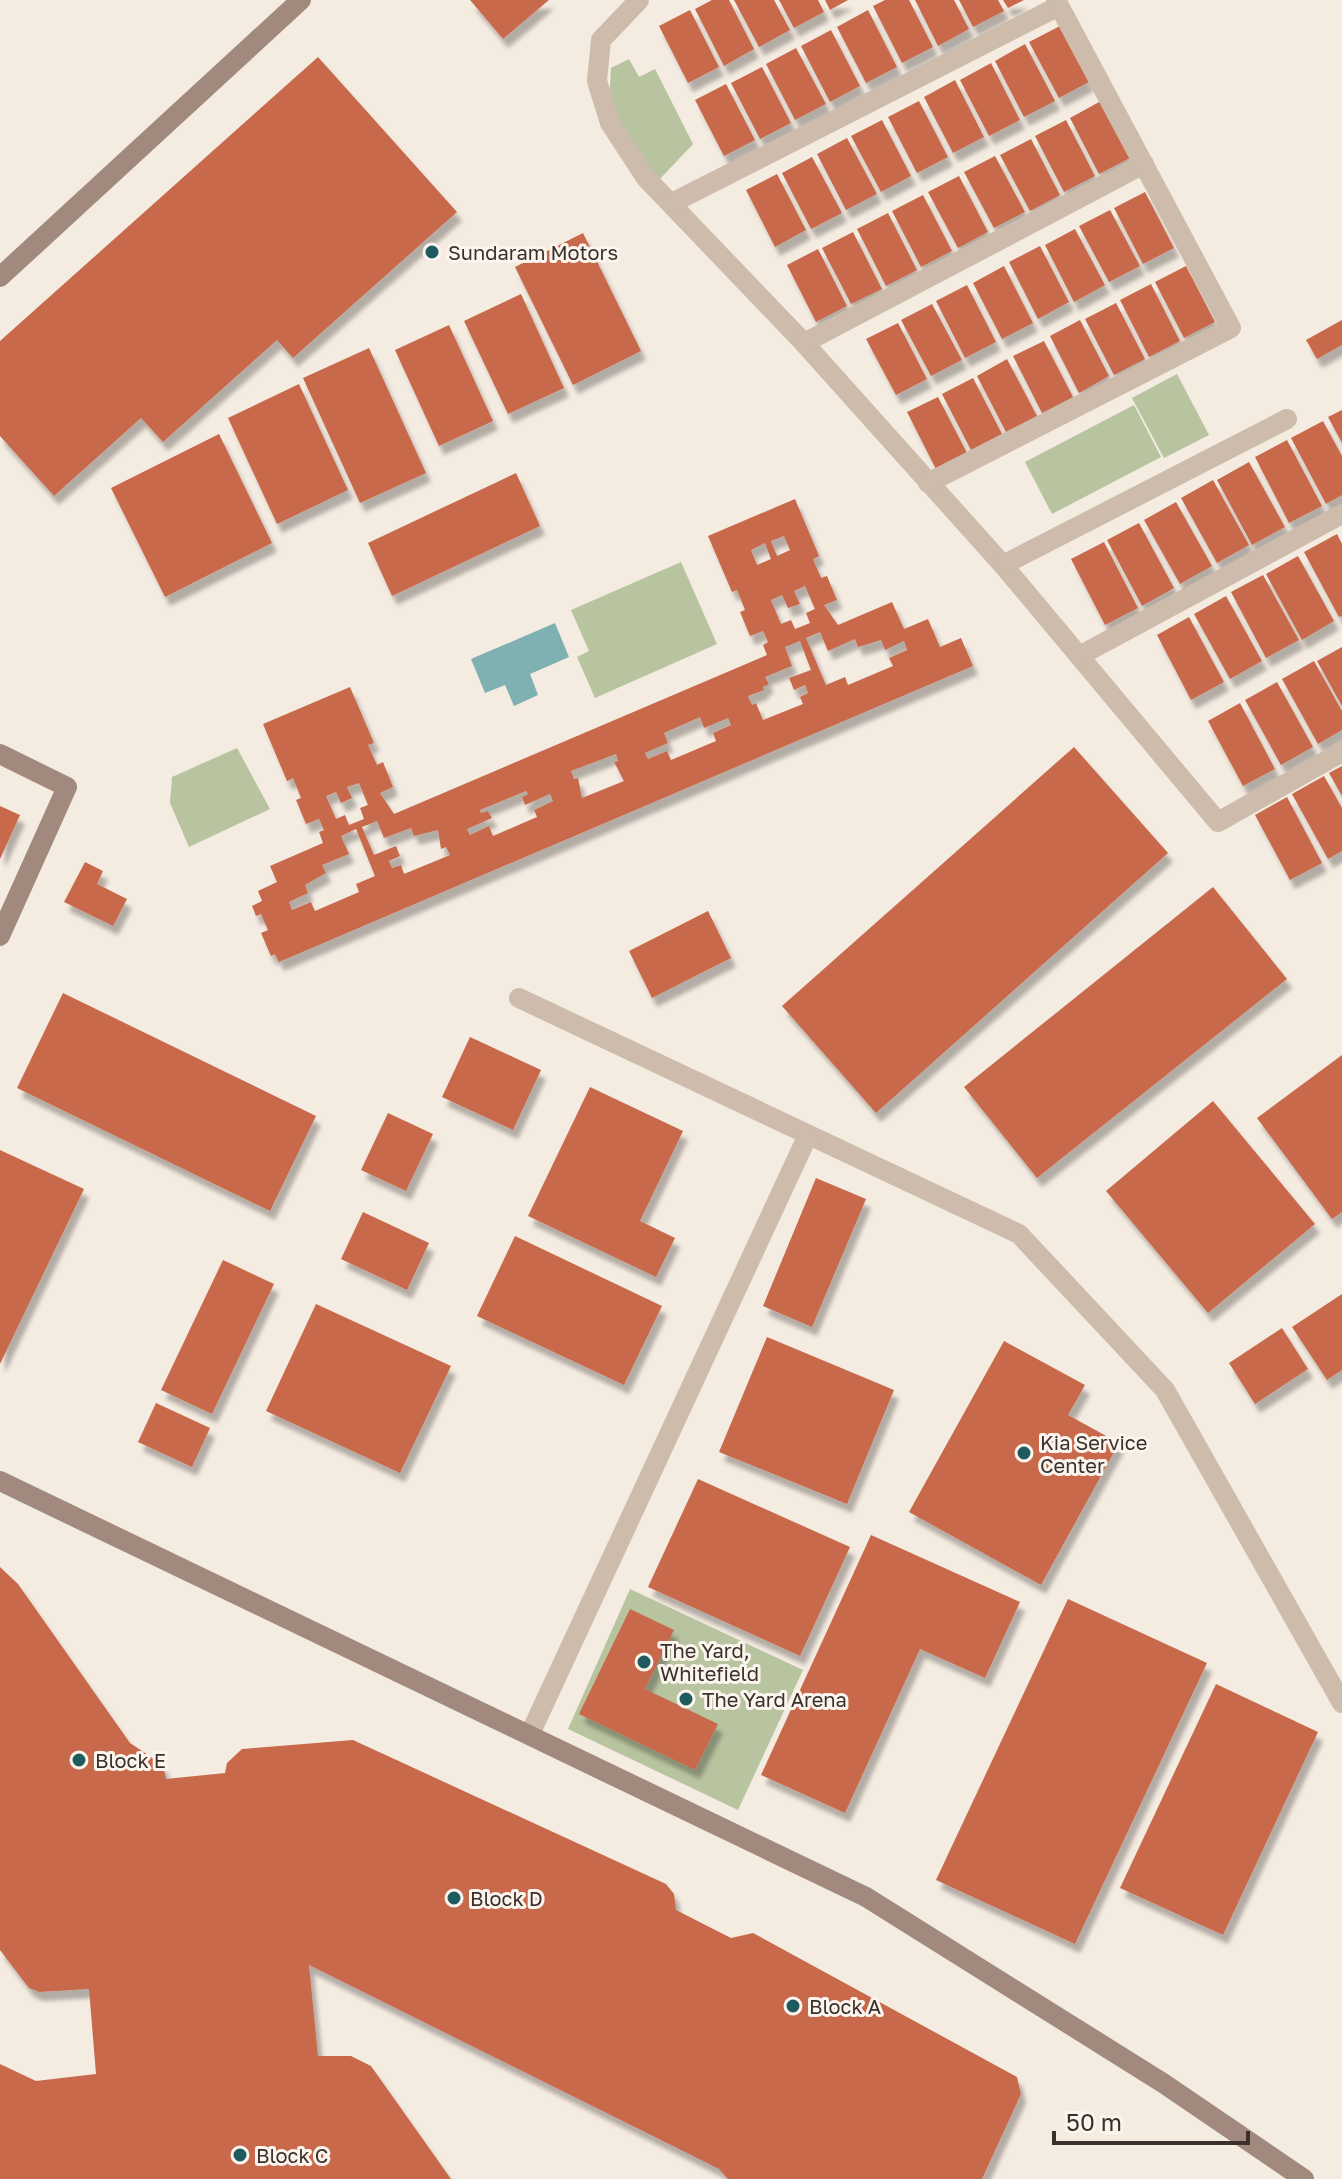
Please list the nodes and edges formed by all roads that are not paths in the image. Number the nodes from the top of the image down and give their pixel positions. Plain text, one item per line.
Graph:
1 (301, 0) edge
2 (639, 0) edge
3 (1058, 3) edge
4 (1144, 164) junction
5 (672, 203) junction
6 (0, 277) edge
7 (804, 343) junction
8 (1287, 419) dead end
9 (928, 483) junction
10 (1342, 514) edge
11 (1003, 565) junction
12 (1081, 655) junction
13 (1342, 752) edge
14 (0, 754) edge
15 (0, 936) edge
16 (519, 998) dead end
17 (808, 1135) junction
18 (0, 1481) edge
19 (1342, 1703) edge
20 (530, 1734) junction
21 (1304, 2179) edge

1 - 6 street
2 - 5 street
3 - 4 street
3 - 5 street
4 - 7 street
4 - 9 street
5 - 7 street
7 - 9 street
8 - 11 street
9 - 11 street
10 - 12 street
11 - 12 street
12 - 13 street
14 - 15 street
16 - 17 street
17 - 19 street
17 - 20 street
18 - 20 street
20 - 21 street

